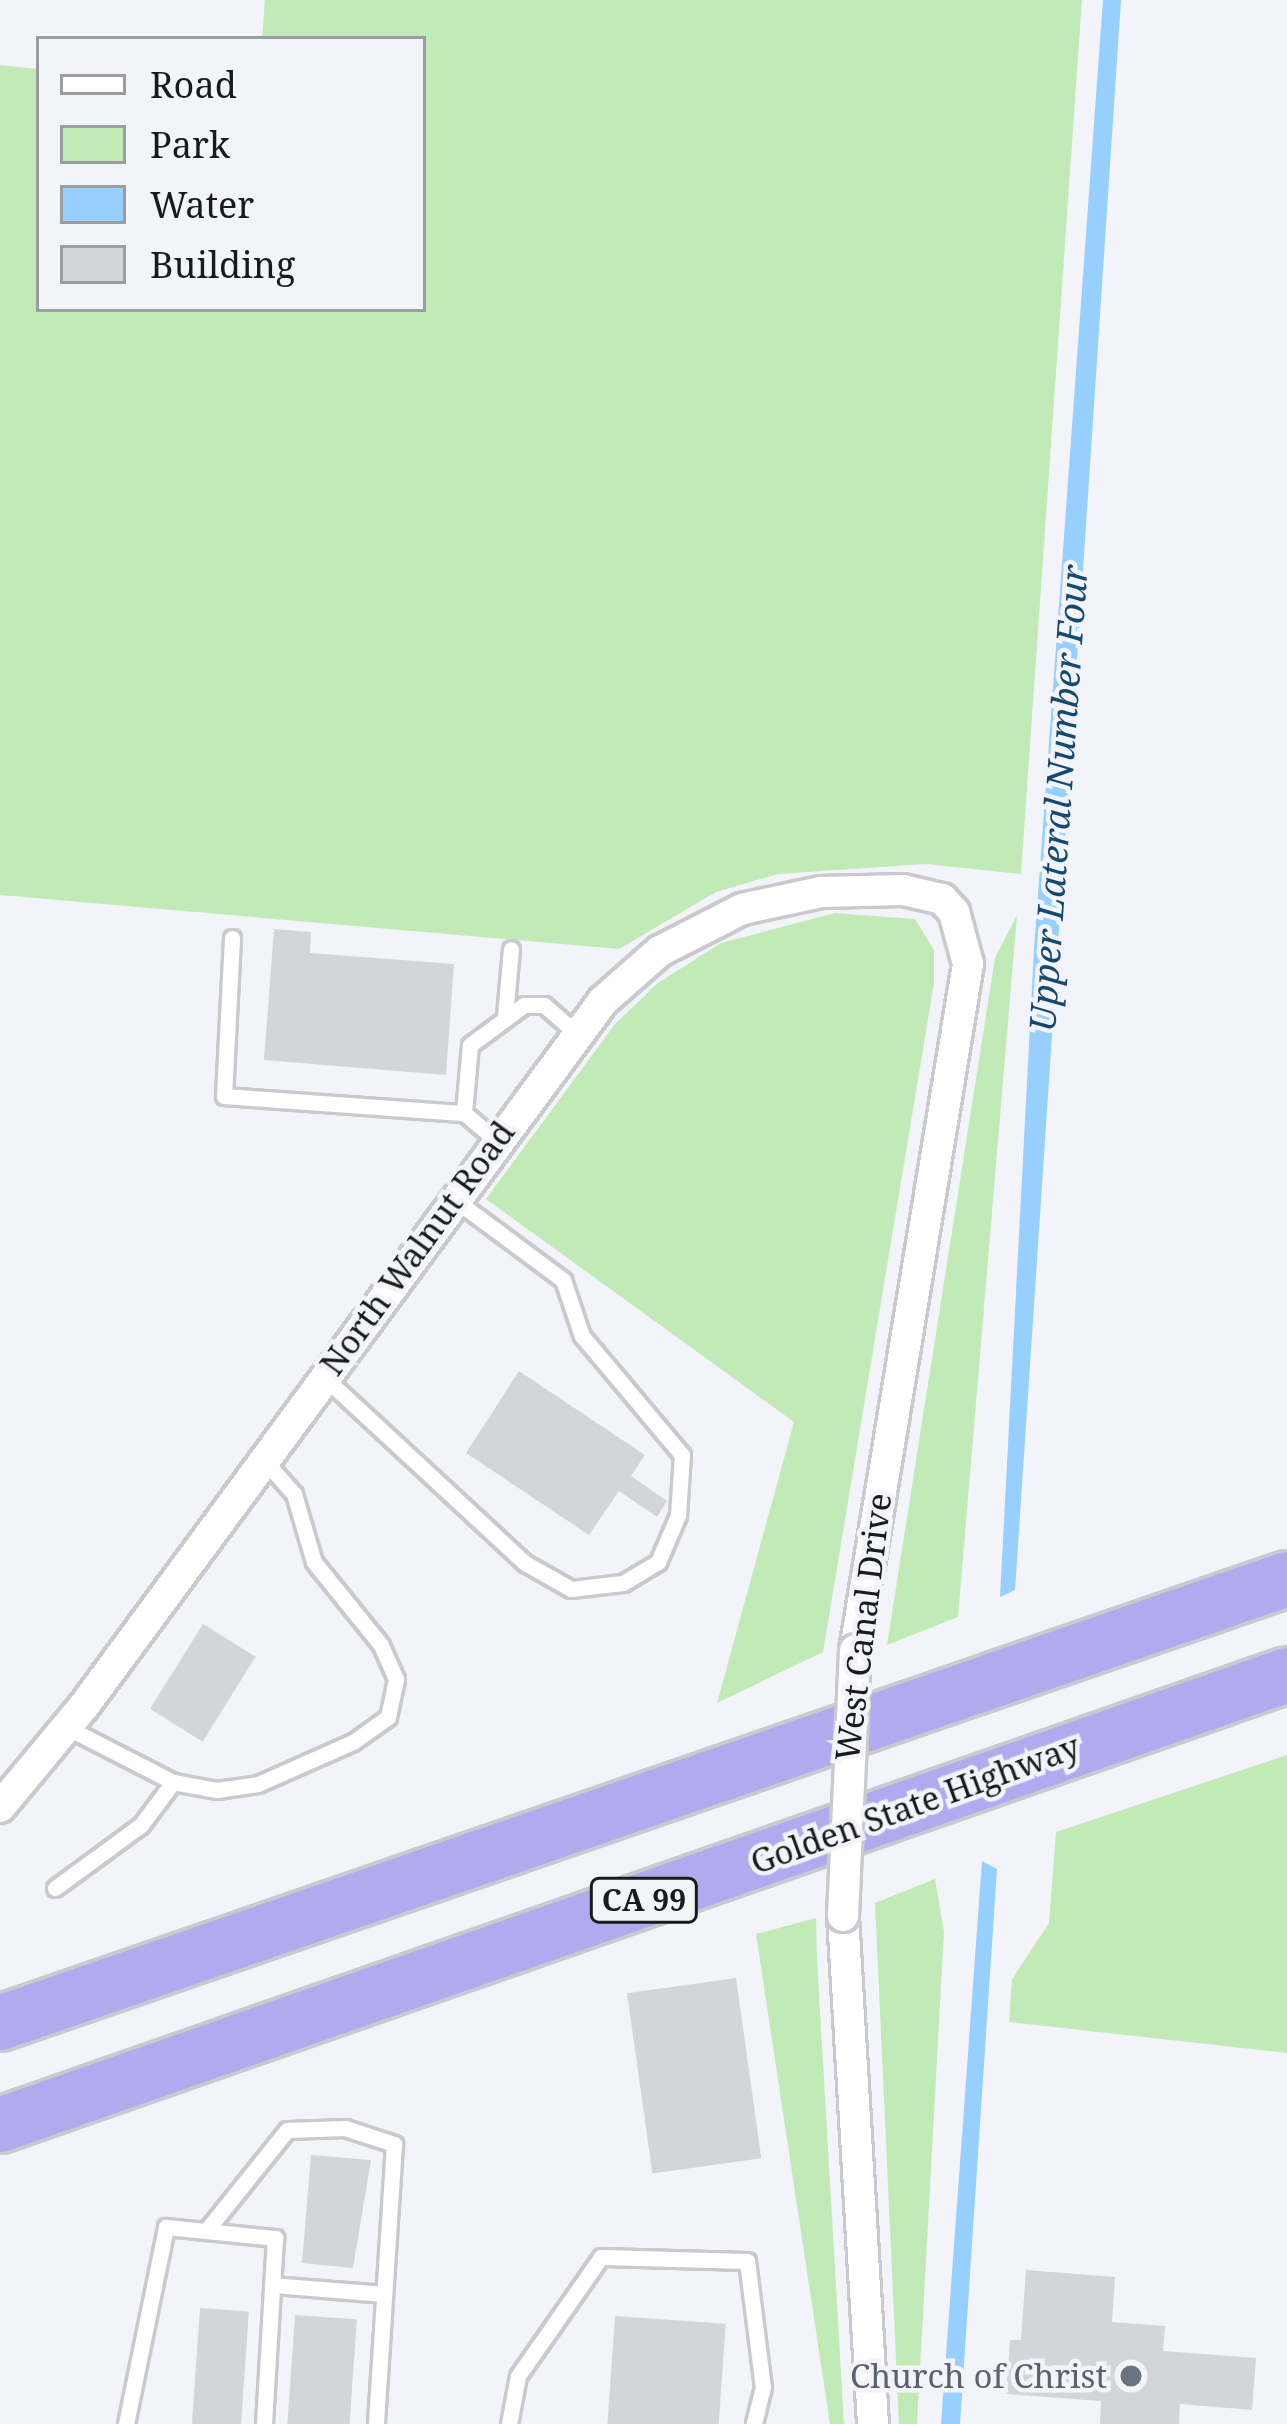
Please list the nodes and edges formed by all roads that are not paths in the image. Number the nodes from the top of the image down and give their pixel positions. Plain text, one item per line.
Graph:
1 (954, 912) joint
2 (232, 938) dead end
3 (511, 950) dead end
4 (505, 1016) junction
5 (575, 1032) junction
6 (464, 1113) junction
7 (496, 1140) junction
8 (454, 1198) junction
9 (324, 1376) junction
10 (262, 1457) junction
11 (1287, 1579) edge
12 (1287, 1675) edge
13 (68, 1728) junction
14 (173, 1782) junction
15 (0, 1808) edge
16 (55, 1888) dead end
17 (0, 2023) edge
18 (0, 2125) edge
19 (206, 2230) junction
20 (272, 2285) junction
21 (384, 2294) junction
22 (126, 2424) edge
23 (264, 2424) edge
24 (376, 2424) edge
25 (509, 2424) edge
26 (754, 2424) edge
27 (873, 2424) edge

1 - 5 street, North Walnut Road
1 - 27 street, West Canal Drive, bridge
2 - 6 lane
3 - 4 lane
4 - 5 lane
4 - 6 lane
5 - 7 street, North Walnut Road
6 - 7 lane
7 - 8 street, North Walnut Road
8 - 9 street, North Walnut Road
8 - 9 lane
9 - 10 street, North Walnut Road
10 - 13 street, North Walnut Road
10 - 14 lane
11 - 17 highway
12 - 18 highway, Golden State Highway / CA 99
13 - 14 lane
13 - 15 street, North Walnut Road
14 - 16 lane
19 - 20 lane
19 - 21 lane
19 - 22 lane
20 - 21 lane
20 - 23 lane
21 - 24 lane
25 - 26 lane

